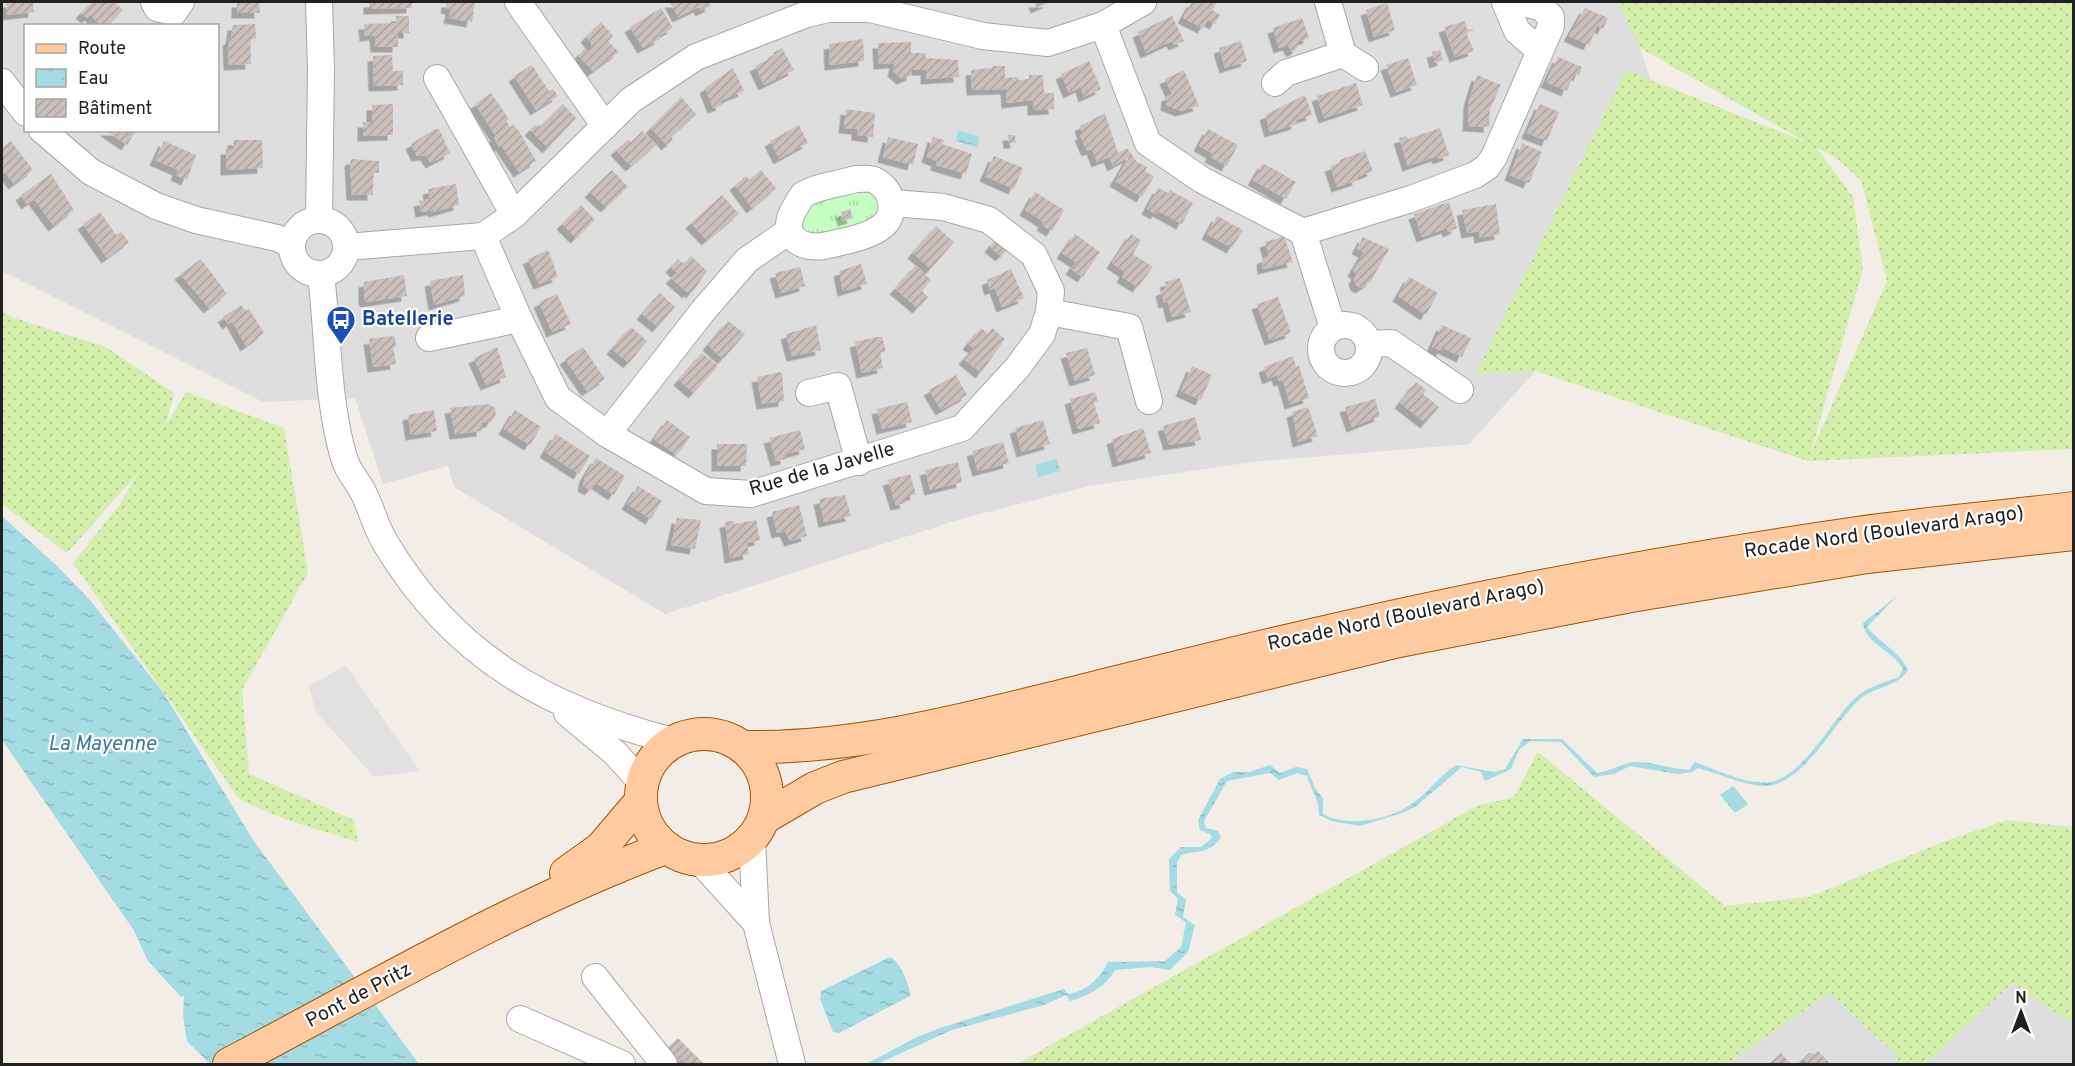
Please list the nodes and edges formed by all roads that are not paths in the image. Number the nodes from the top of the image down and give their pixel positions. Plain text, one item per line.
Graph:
1 (154, 2) edge
2 (181, 2) edge
3 (319, 2) edge
4 (518, 2) edge
5 (1143, 2) edge
6 (1328, 2) edge
7 (1505, 2) edge
8 (1520, 2) edge
9 (827, 5) edge
10 (924, 12) edge
11 (1103, 25) junction
12 (1539, 50) junction
13 (1343, 54) junction
14 (1365, 68) dead end
15 (436, 78) dead end
16 (2, 82) edge
17 (1275, 83) dead end
18 (24, 110) edge
19 (605, 126) junction
20 (44, 132) edge
21 (893, 203) junction
22 (514, 216) junction
23 (319, 219) junction
24 (789, 231) junction
25 (1302, 232) junction
26 (483, 236) junction
27 (292, 245) junction
28 (346, 247) junction
29 (321, 273) junction
30 (1049, 312) junction
31 (519, 320) junction
32 (1334, 328) junction
33 (429, 338) dead end
34 (1369, 344) junction
35 (1460, 390) dead end
36 (809, 393) dead end
37 (1149, 401) dead end
38 (607, 434) junction
39 (859, 462) junction
40 (2073, 508) edge
41 (2073, 534) edge
42 (545, 696) junction
43 (673, 741) junction
44 (743, 747) junction
45 (640, 792) junction
46 (758, 828) junction
47 (665, 848) junction
48 (699, 861) junction
49 (756, 923) junction
50 (489, 927) junction
51 (596, 977) dead end
52 (520, 1019) dead end
53 (229, 1065) edge
54 (622, 1065) edge
55 (664, 1065) edge
56 (792, 1065) edge

1 - 2 street
3 - 23 street
4 - 19 street
5 - 11 street
6 - 13 street
7 - 12 street
8 - 12 street
9 - 10 street
9 - 19 street
10 - 11 street
11 - 25 street
12 - 25 street
13 - 14 street
13 - 17 street
15 - 22 street
16 - 18 street
19 - 22 street
20 - 27 street
21 - 24 street
21 - 24 street
21 - 30 street, Rue de la Javelle
22 - 26 street
23 - 27 street
23 - 28 street
24 - 38 street
25 - 32 street
26 - 28 street
26 - 31 street, Rue de la Javelle
27 - 29 street
28 - 29 street
29 - 42 street
30 - 37 street
30 - 39 street, Rue de la Javelle
31 - 33 street
31 - 38 street, Rue de la Javelle
32 - 34 street
32 - 34 street
34 - 35 street
36 - 39 street
38 - 39 street, Rue de la Javelle
40 - 44 main road, Rocade Nord (Boulevard Arago)
41 - 46 main road, Rocade Nord (Boulevard Arago)
42 - 43 street
42 - 45 street
43 - 44 main road
43 - 45 main road
44 - 46 main road
45 - 47 main road
45 - 50 main road, Pont de Pritz
46 - 48 main road
46 - 49 street
47 - 48 main road
47 - 50 main road, Pont de Pritz
48 - 49 street
49 - 56 street
50 - 53 main road, Pont de Pritz
51 - 55 street
52 - 54 street

